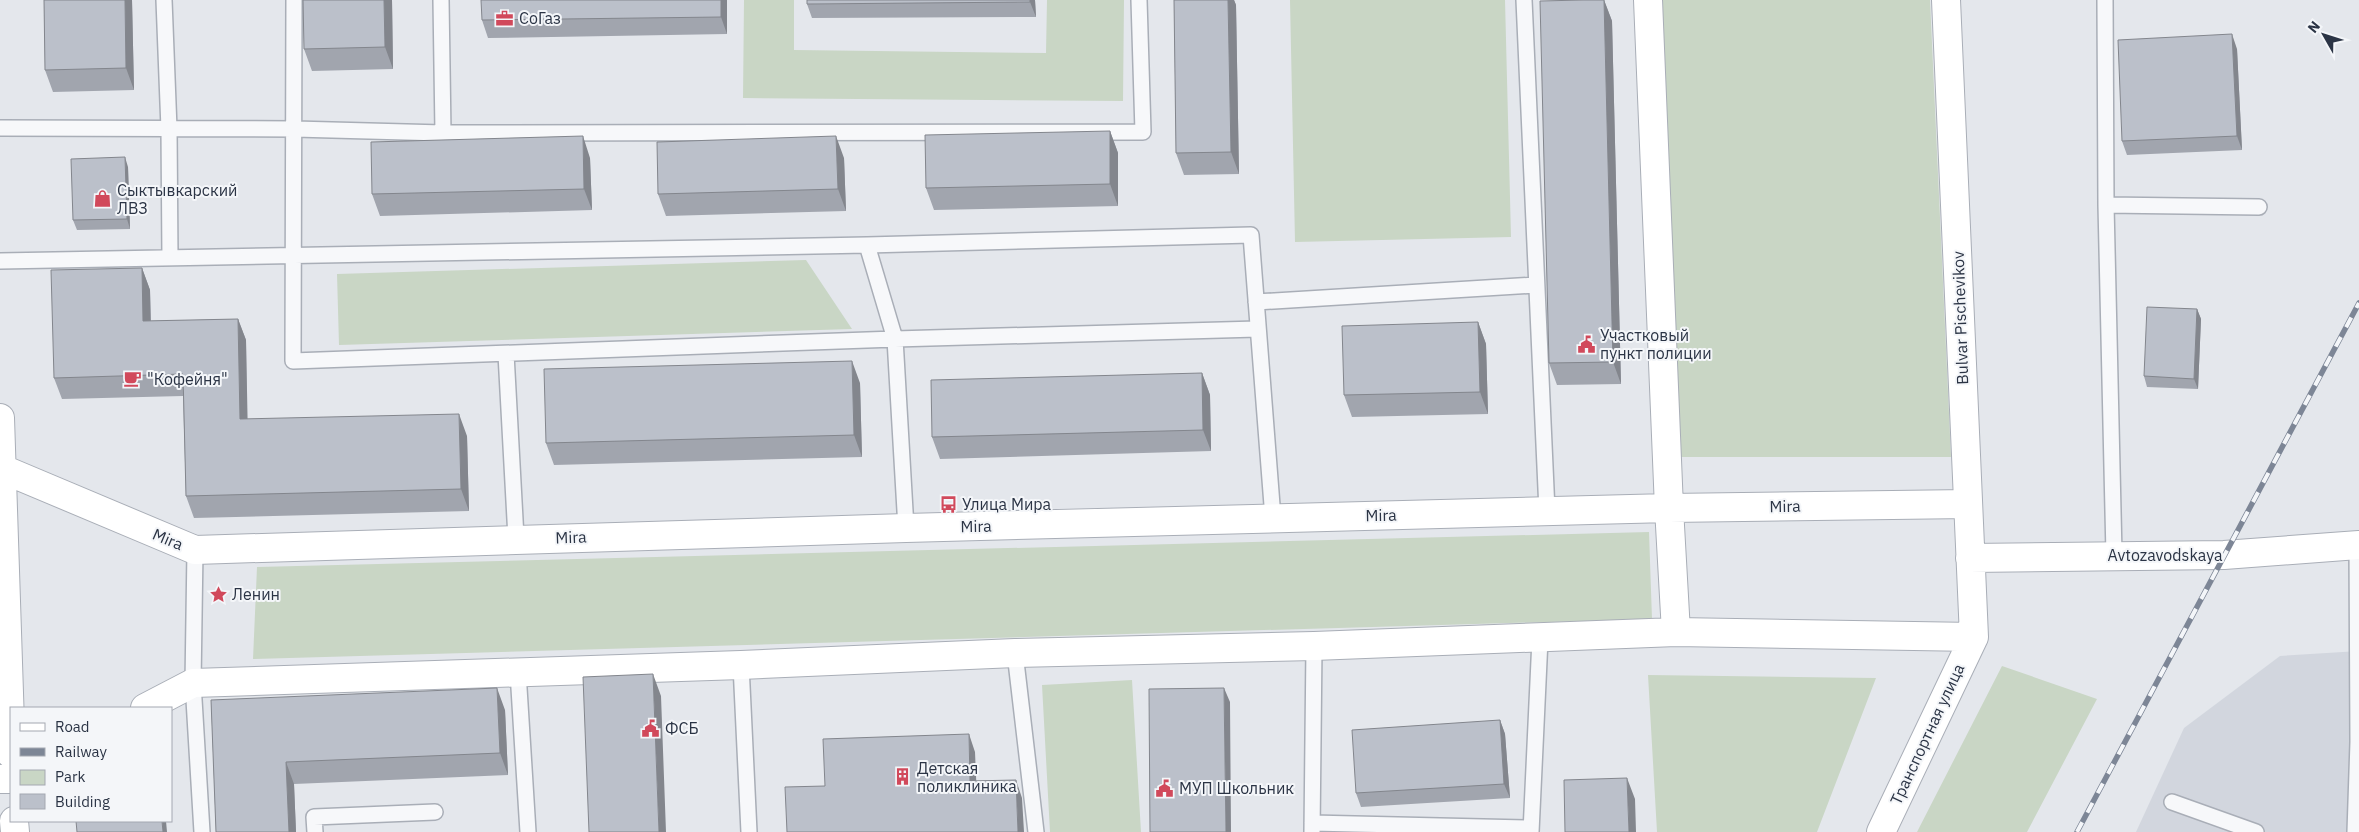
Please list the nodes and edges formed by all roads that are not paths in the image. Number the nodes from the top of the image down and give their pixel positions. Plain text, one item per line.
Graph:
1 (164, 0) edge
2 (294, 0) edge
3 (441, 0) edge
4 (1139, 0) edge
5 (1524, 0) edge
6 (1648, 0) edge
7 (1946, 0) edge
8 (2105, 0) edge
9 (0, 128) edge
10 (169, 129) junction
11 (295, 129) junction
12 (443, 133) junction
13 (2106, 205) junction
14 (2259, 207) dead end
15 (867, 245) junction
16 (292, 256) junction
17 (170, 258) junction
18 (0, 261) edge
19 (1536, 285) junction
20 (1256, 302) junction
21 (1257, 329) junction
22 (894, 339) junction
23 (506, 354) junction
24 (0, 418) edge
25 (1, 468) edge
26 (1968, 504) junction
27 (1668, 508) junction
28 (1547, 511) junction
29 (1273, 518) junction
30 (906, 528) junction
31 (516, 538) junction
32 (2358, 545) edge
33 (195, 550) junction
34 (2114, 555) junction
35 (1970, 558) junction
36 (1676, 632) junction
37 (1974, 636) junction
38 (1540, 639) junction
39 (1314, 646) junction
40 (1015, 653) junction
41 (742, 665) junction
42 (518, 672) junction
43 (193, 683) junction
44 (147, 707) edge
45 (10, 725) edge
46 (2358, 742) edge
47 (2172, 802) dead end
48 (436, 812) dead end
49 (1312, 828) edge
50 (1531, 830) edge
51 (202, 832) edge
52 (315, 832) edge
53 (528, 832) edge
54 (749, 832) edge
55 (1036, 832) edge
56 (1881, 832) edge
57 (2256, 832) edge
58 (2355, 832) edge

1 - 10 lane
2 - 11 lane
3 - 12 lane
4 - 12 lane
5 - 19 lane
6 - 27 main road
7 - 26 main road, Bulvar Pischevikov
8 - 13 lane
9 - 10 lane
10 - 11 lane
10 - 17 lane
11 - 12 lane
11 - 16 lane
13 - 14 lane
13 - 34 lane
15 - 16 lane
15 - 20 lane
15 - 22 lane
16 - 17 lane
16 - 23 lane
17 - 18 lane
19 - 20 lane
19 - 28 lane
20 - 21 lane
21 - 22 lane
21 - 29 lane
22 - 23 lane
22 - 30 lane
23 - 31 lane
24 - 25 main road
25 - 33 main road, Mira
25 - 45 main road
26 - 27 main road, Mira
26 - 35 main road, Bulvar Pischevikov
27 - 28 main road, Mira
27 - 36 main road
28 - 29 main road, Mira
29 - 30 main road, Mira
30 - 31 main road, Mira
31 - 33 main road, Mira
32 - 34 main road, Avtozavodskaya
32 - 46 lane
33 - 43 lane
34 - 35 main road, Avtozavodskaya
35 - 37 main road, Bulvar Pischevikov
36 - 37 main road
36 - 38 main road
37 - 56 main road, Транспортная улица
38 - 39 main road
38 - 50 lane
39 - 40 main road
39 - 49 lane
40 - 41 main road
40 - 55 lane
41 - 42 main road
41 - 54 lane
42 - 43 main road
42 - 53 lane
43 - 44 main road
43 - 51 lane
46 - 58 lane
47 - 57 lane
48 - 52 lane
49 - 50 lane

